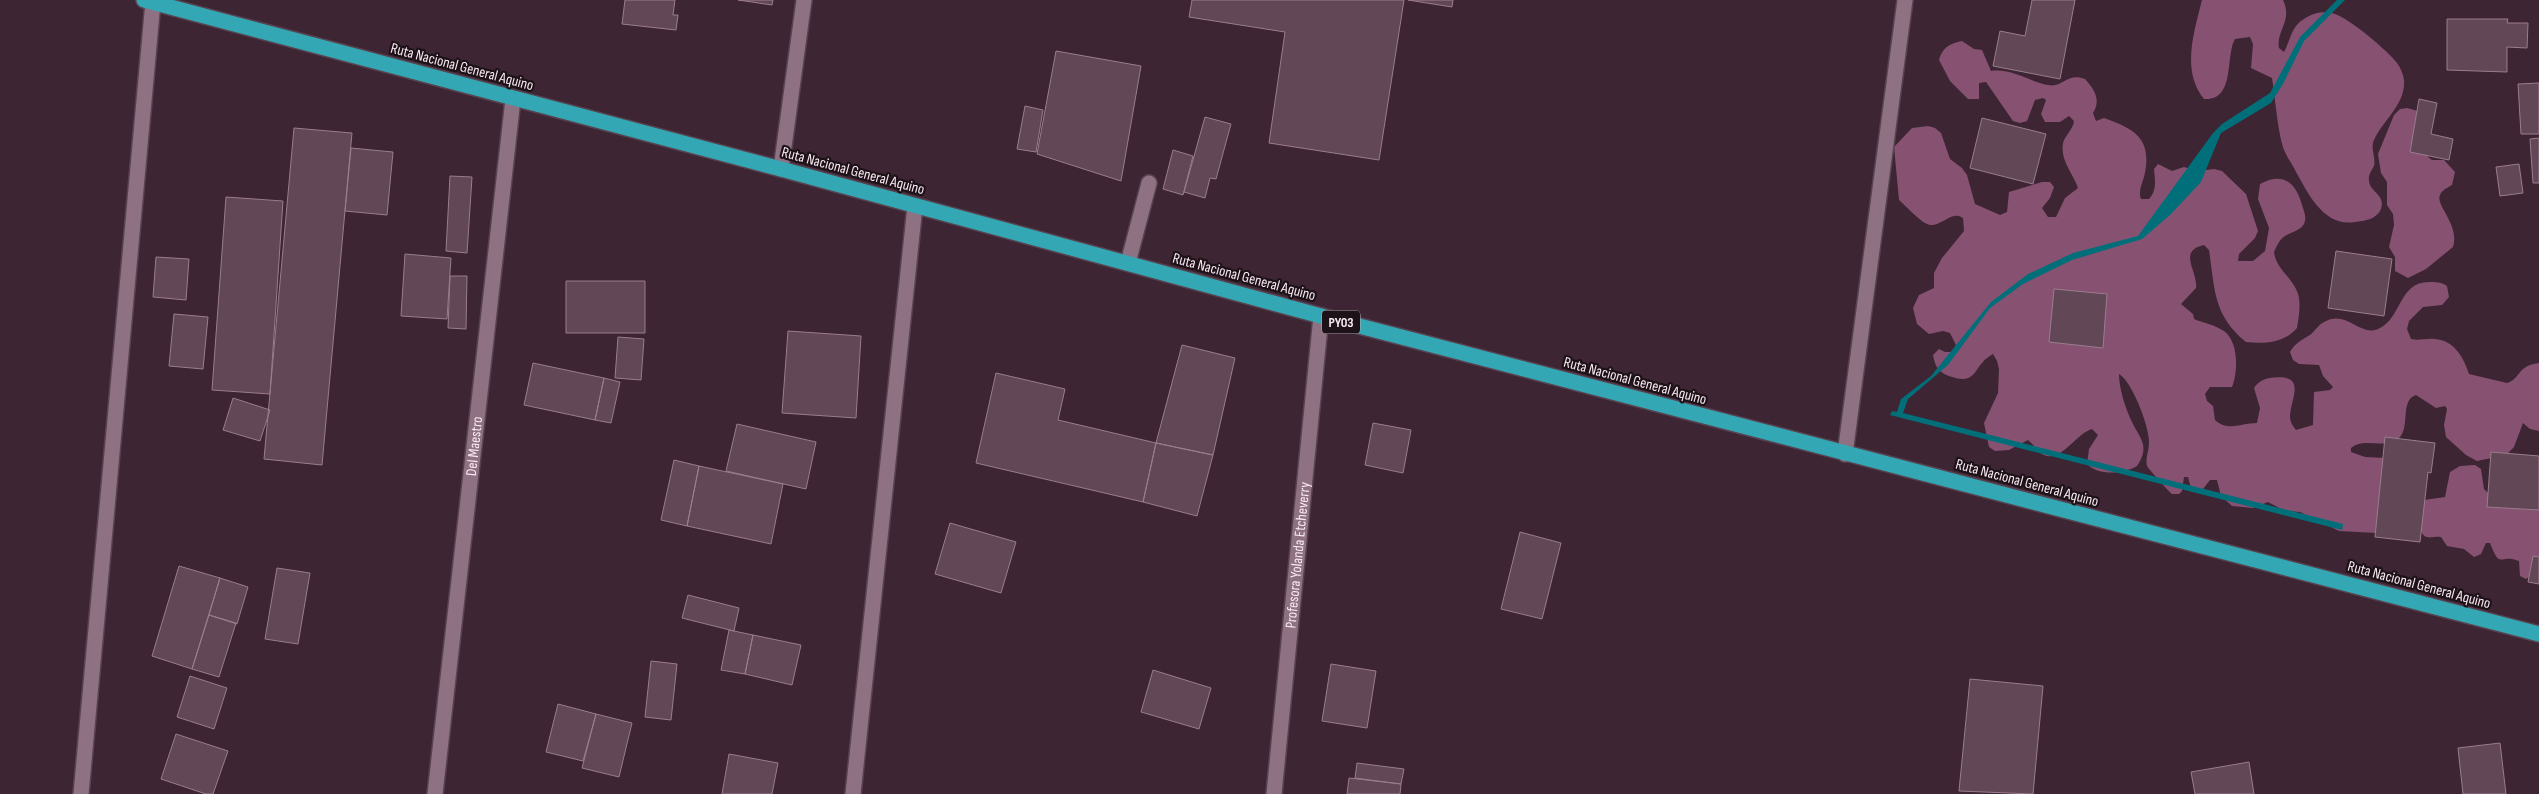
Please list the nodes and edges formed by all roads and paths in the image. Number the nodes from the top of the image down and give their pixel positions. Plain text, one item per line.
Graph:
1 (804, 0) edge
2 (1905, 0) edge
3 (149, 1) edge
4 (514, 99) junction
5 (781, 169) junction
6 (1149, 183) dead end
7 (915, 206) junction
8 (1128, 263) junction
9 (1320, 316) junction
10 (1845, 454) junction
11 (2539, 634) edge
12 (81, 794) edge
13 (435, 794) edge
14 (853, 794) edge
15 (1274, 794) edge

1 - 5 street
2 - 10 street
3 - 4 highway, Ruta Nacional General Aquino / PY03
3 - 12 street
4 - 5 highway, Ruta Nacional General Aquino / PY03
4 - 13 street, Del Maestro
5 - 7 highway, Ruta Nacional General Aquino / PY03
6 - 8 street
7 - 8 highway, Ruta Nacional General Aquino / PY03
7 - 14 street
8 - 9 highway, Ruta Nacional General Aquino / PY03
9 - 10 highway, Ruta Nacional General Aquino / PY03
9 - 15 street, Profesora Yolanda Etcheverry
10 - 11 highway, Ruta Nacional General Aquino / PY03

